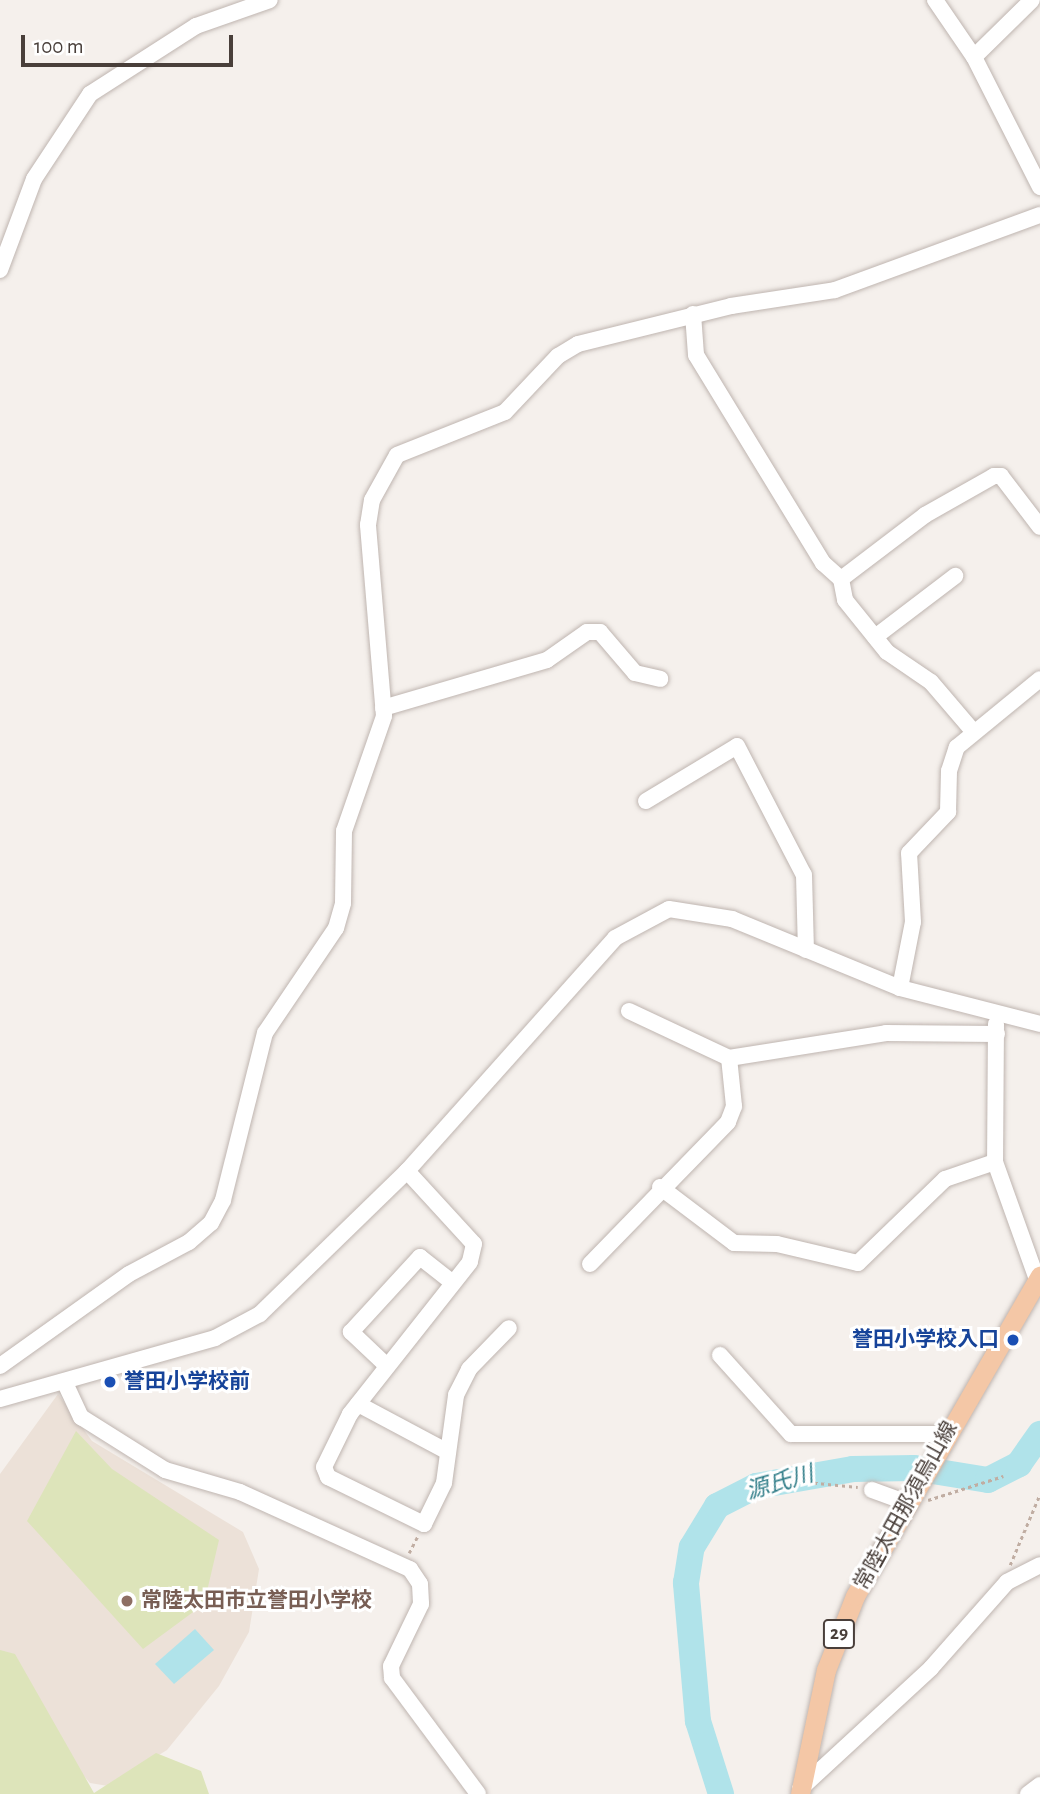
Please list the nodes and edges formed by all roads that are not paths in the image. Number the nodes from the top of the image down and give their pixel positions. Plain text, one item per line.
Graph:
1 (270, 0) edge
2 (935, 0) edge
3 (1032, 0) edge
4 (974, 57) junction
5 (1040, 187) edge
6 (1040, 215) edge
7 (0, 270) edge
8 (693, 314) junction
9 (1040, 527) edge
10 (955, 576) dead end
11 (841, 579) junction
12 (875, 637) junction
13 (1040, 679) edge
14 (660, 680) dead end
15 (383, 708) junction
16 (972, 730) junction
17 (646, 801) dead end
18 (806, 950) junction
19 (900, 988) junction
20 (629, 1012) dead end
21 (992, 1012) junction
22 (1040, 1024) edge
23 (997, 1034) junction
24 (729, 1058) junction
25 (995, 1162) junction
26 (407, 1171) junction
27 (660, 1187) junction
28 (590, 1264) dead end
29 (1039, 1277) edge
30 (453, 1283) junction
31 (509, 1328) dead end
32 (720, 1355) dead end
33 (0, 1366) edge
34 (387, 1366) junction
35 (65, 1383) junction
36 (0, 1399) edge
37 (358, 1404) junction
38 (943, 1438) junction
39 (448, 1452) junction
40 (872, 1490) road end
41 (909, 1495) junction
42 (1040, 1564) edge
43 (1040, 1785) edge
44 (800, 1791) edge
45 (478, 1794) edge
46 (1028, 1794) edge

1 - 7 street
2 - 4 street
3 - 4 street
4 - 5 street
6 - 8 street
8 - 11 street
8 - 15 street
9 - 11 street
10 - 12 street
11 - 12 street
12 - 16 street
13 - 16 street
14 - 15 street
15 - 33 street
16 - 19 street
17 - 18 street
18 - 19 street
18 - 26 street
19 - 21 street
20 - 24 street
21 - 22 street
21 - 23 street
23 - 24 street
23 - 25 street
24 - 27 street
25 - 27 street
25 - 29 street
26 - 30 street
26 - 35 street
27 - 28 street
29 - 38 main road, 常陸太田那須烏山線 / 29
30 - 34 street
30 - 34 street
31 - 39 street
32 - 38 street
34 - 37 street
35 - 36 street
35 - 45 street
37 - 39 street
37 - 39 street
38 - 41 main road, 常陸太田那須烏山線 / 29
40 - 41 street
41 - 44 main road, 常陸太田那須烏山線 / 29
42 - 44 street
43 - 46 street

